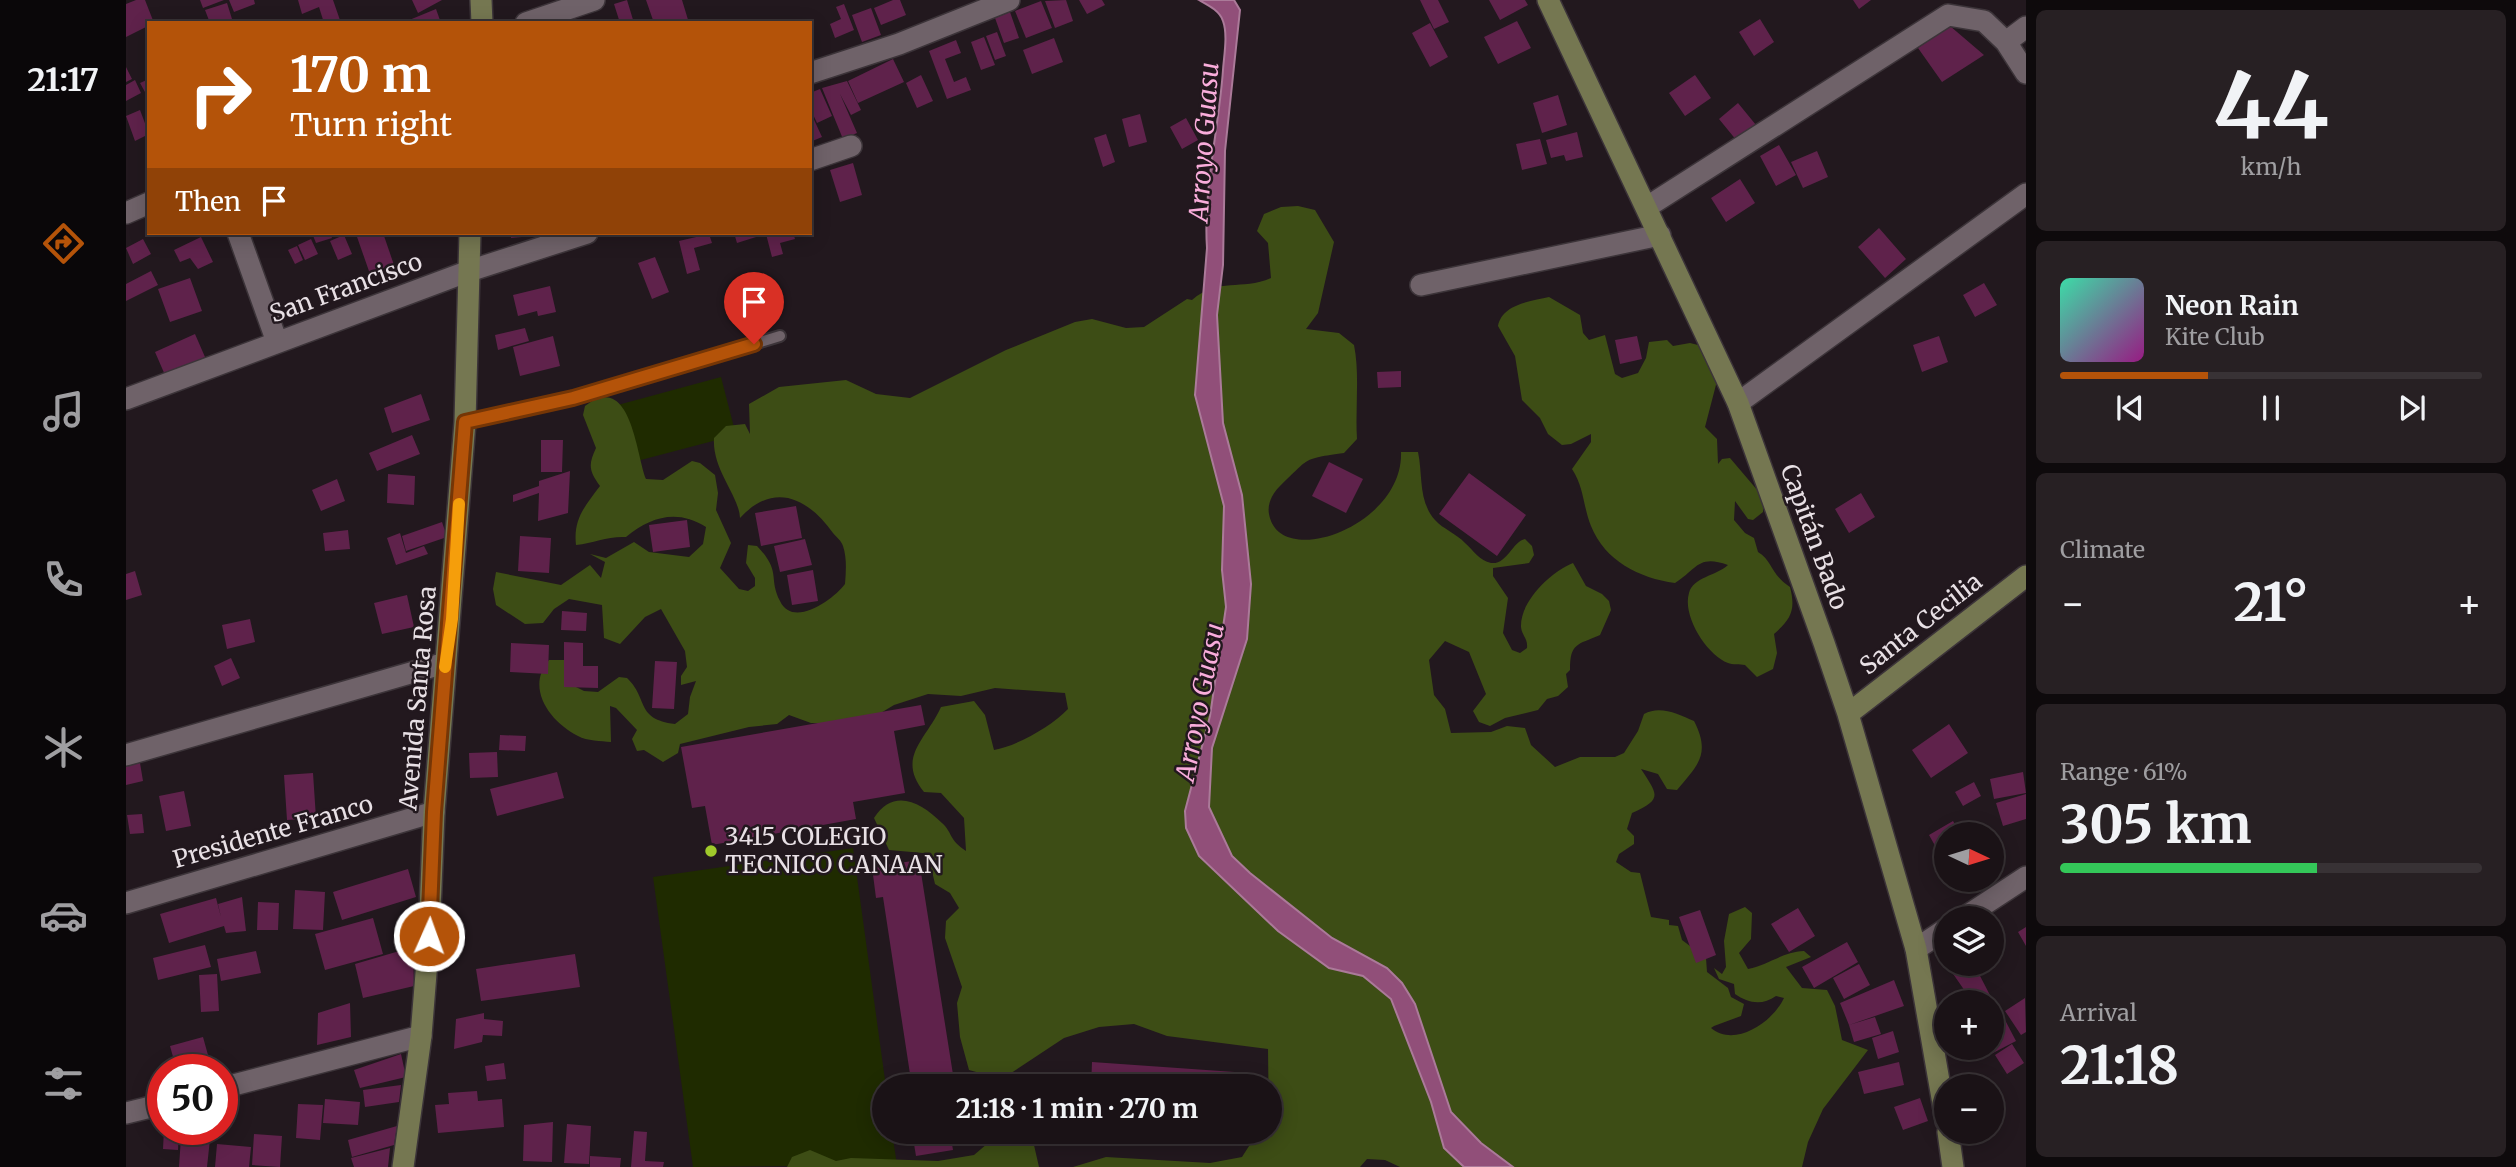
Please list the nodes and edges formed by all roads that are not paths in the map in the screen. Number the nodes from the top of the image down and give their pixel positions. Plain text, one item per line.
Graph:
1 (481, 0) edge
2 (594, 0) edge
3 (1009, 0) edge
4 (1548, 0) edge
5 (1943, 7) edge
6 (482, 21) edge
7 (532, 21) edge
8 (2026, 27) edge
9 (2006, 42) junction
10 (812, 72) edge
11 (2026, 73) edge
12 (850, 146) dead end
13 (812, 159) edge
14 (2026, 194) edge
15 (147, 204) edge
16 (1647, 208) junction
17 (126, 213) edge
18 (1660, 234) junction
19 (239, 235) edge
20 (470, 235) edge
21 (581, 235) edge
22 (469, 271) junction
23 (1421, 285) dead end
24 (780, 336) dead end
25 (277, 342) junction
26 (126, 399) edge
27 (1738, 403) junction
28 (465, 422) junction
29 (2026, 576) edge
30 (445, 663) junction
31 (1848, 714) junction
32 (126, 755) edge
33 (434, 812) junction
34 (2026, 877) edge
35 (126, 903) edge
36 (1982, 906) edge
37 (1934, 937) edge
38 (1916, 949) junction
39 (421, 1036) junction
40 (1938, 1074) edge
41 (238, 1084) edge
42 (147, 1108) edge
43 (126, 1113) edge
44 (1950, 1144) edge
45 (403, 1167) edge
46 (1953, 1167) edge

1 - 6 street
2 - 7 street
3 - 10 street
4 - 16 street, Capitán Bado
5 - 9 street
5 - 16 street
8 - 9 street
9 - 11 street
12 - 13 street
14 - 27 street
15 - 17 street
16 - 18 street, Capitán Bado
18 - 23 street
18 - 27 street, Capitán Bado
19 - 25 street
20 - 22 street, Avenida Santa Rosa
21 - 22 street, San Francisco
22 - 25 street, San Francisco
22 - 28 street, Avenida Santa Rosa
24 - 28 lane
25 - 26 street, San Francisco
27 - 31 street, Capitán Bado
28 - 30 street, Avenida Santa Rosa
29 - 31 street, Santa Cecilia
30 - 32 street
30 - 33 street, Avenida Santa Rosa
31 - 38 street, Capitán Bado
33 - 35 street, Presidente Franco
33 - 39 street, Avenida Santa Rosa
34 - 36 street
37 - 38 street
38 - 40 street, Capitán Bado
39 - 41 street
39 - 45 street, Avenida Santa Rosa
42 - 43 street
44 - 46 street

